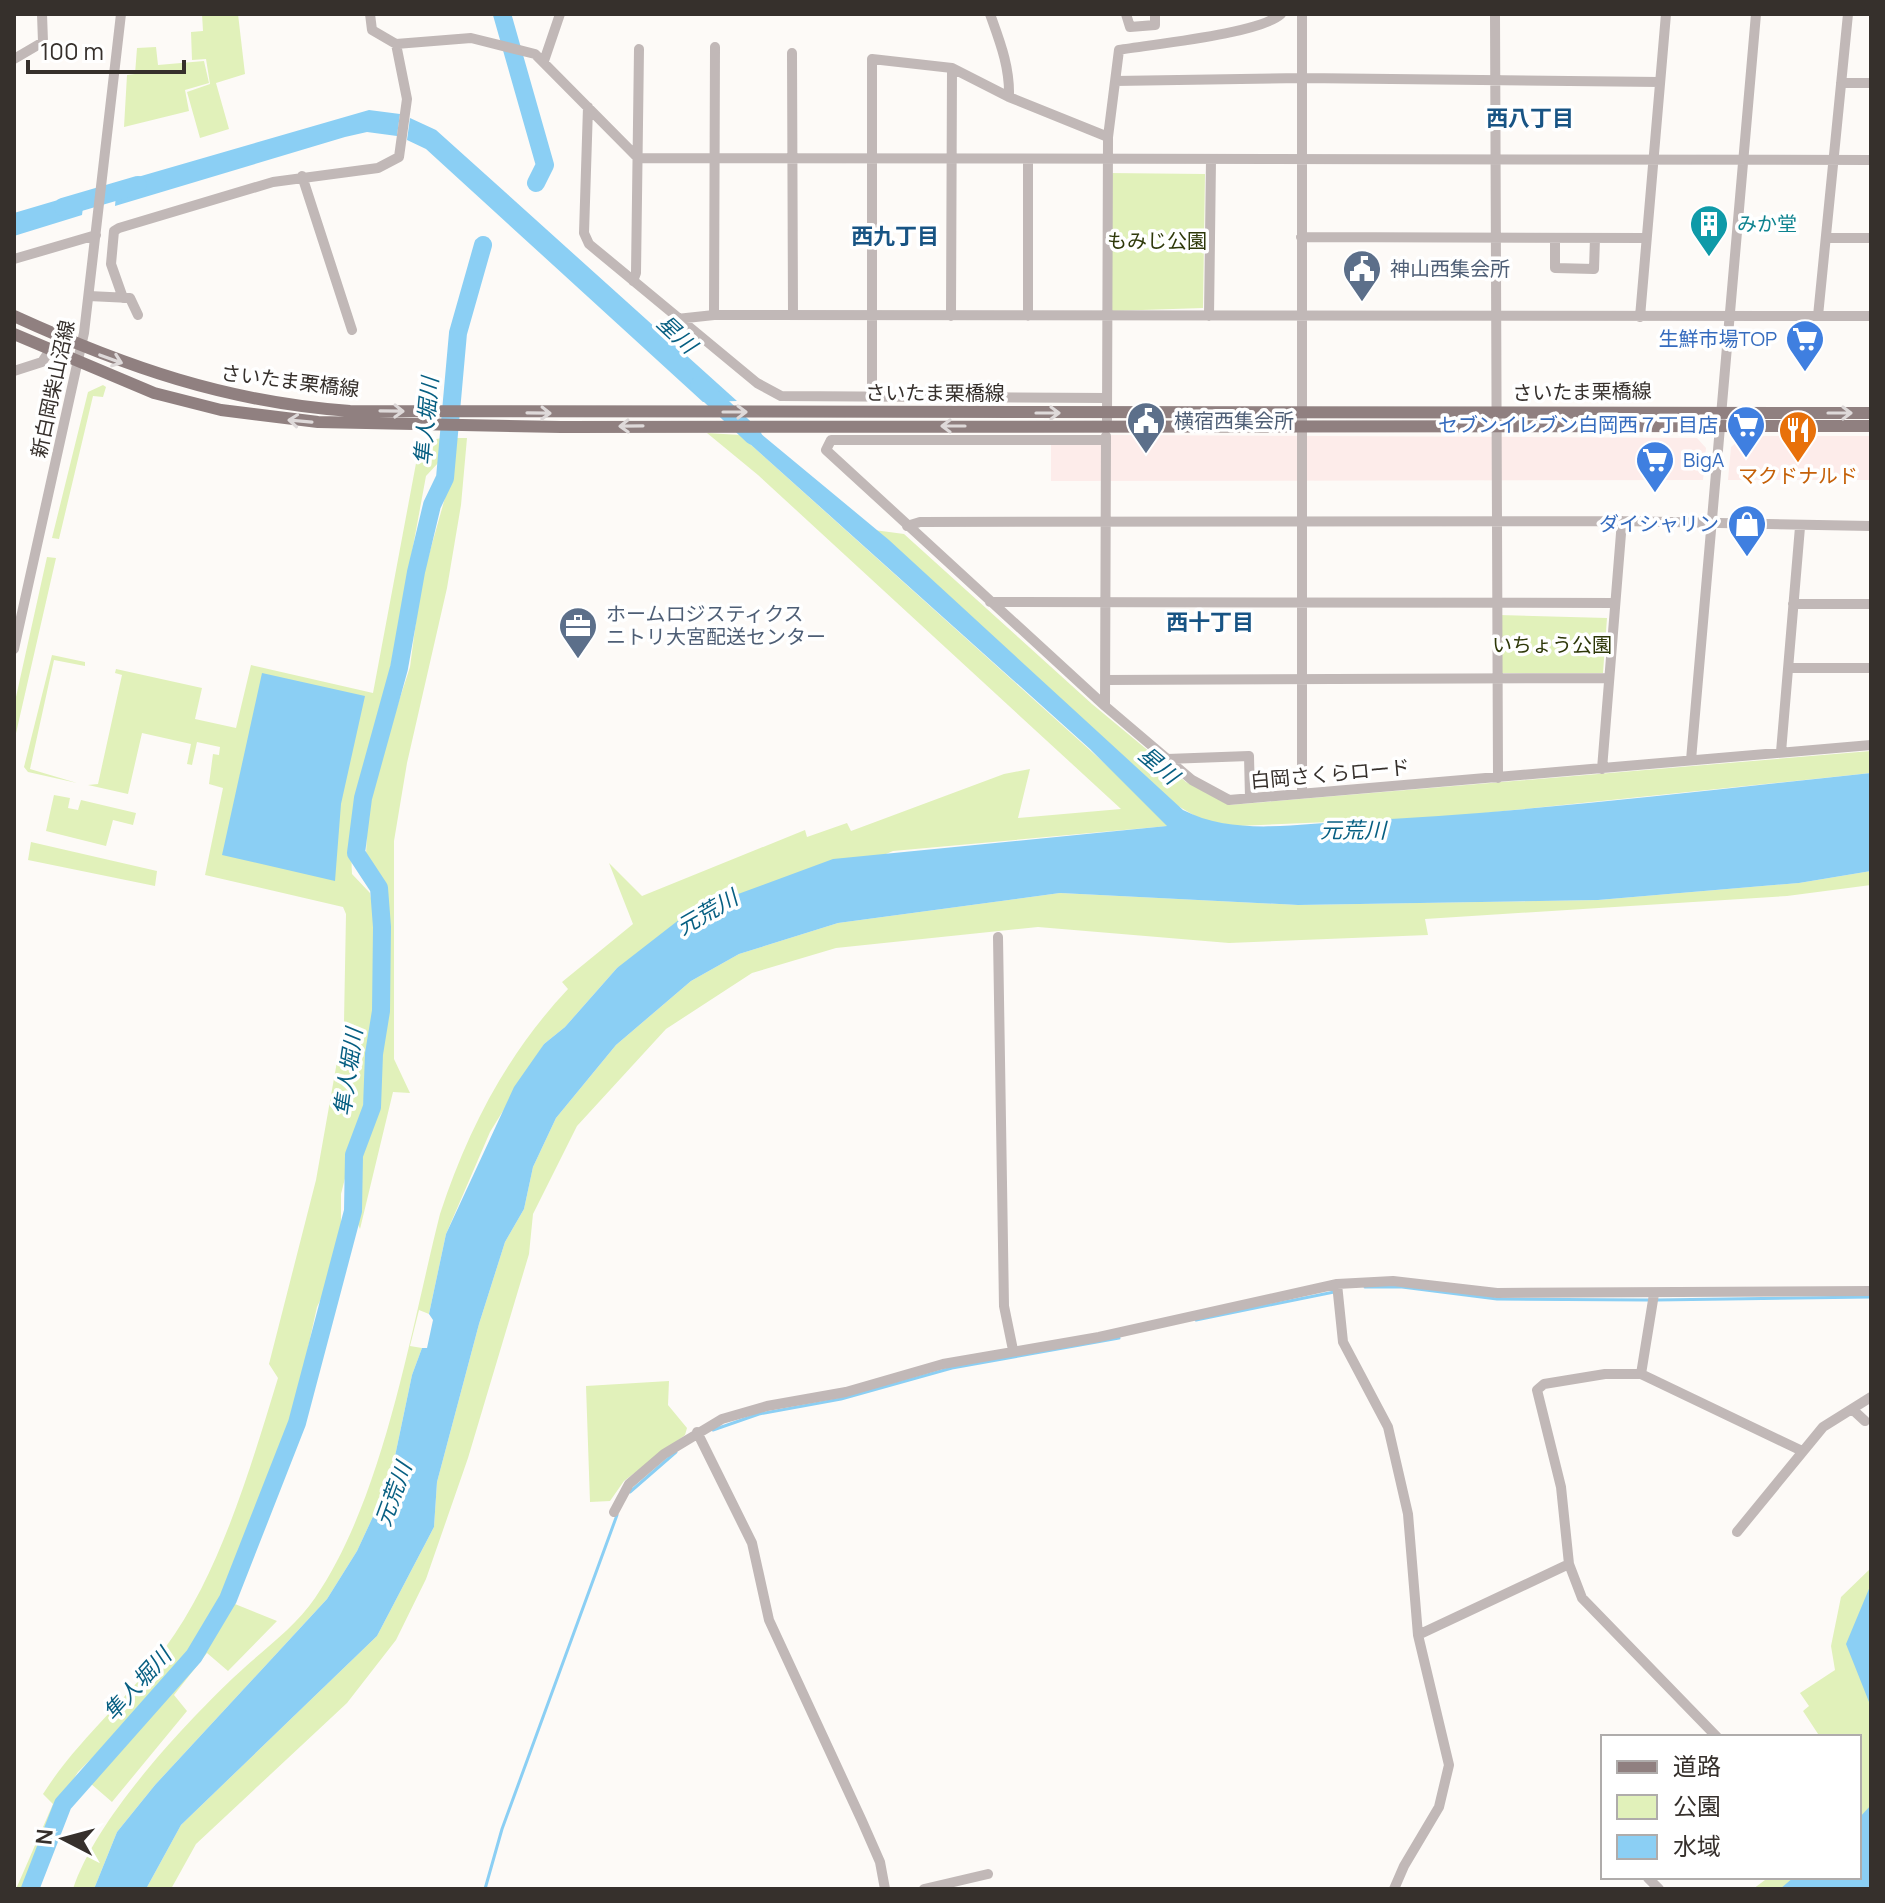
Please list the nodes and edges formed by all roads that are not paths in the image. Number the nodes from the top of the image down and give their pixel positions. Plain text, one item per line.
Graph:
1 (42, 14) edge
2 (121, 14) edge
3 (370, 14) edge
4 (560, 14) edge
5 (990, 14) edge
6 (1126, 14) edge
7 (1155, 14) edge
8 (1281, 14) edge
9 (1302, 14) edge
10 (1495, 14) edge
11 (1666, 14) edge
12 (1756, 14) edge
13 (1848, 14) edge
14 (396, 44) junction
15 (715, 47) dead end
16 (639, 49) dead end
17 (792, 53) dead end
18 (14, 59) edge
19 (544, 61) junction
20 (952, 68) junction
21 (1302, 78) junction
22 (1115, 81) junction
23 (1495, 82) junction
24 (1660, 82) junction
25 (1841, 83) junction
26 (1871, 83) edge
27 (1009, 97) junction
28 (588, 107) junction
29 (1108, 137) junction
30 (638, 158) junction
31 (713, 158) junction
32 (793, 158) junction
33 (873, 158) junction
34 (951, 158) junction
35 (1302, 158) junction
36 (1108, 159) junction
37 (1496, 159) junction
38 (1653, 159) junction
39 (1743, 159) junction
40 (1833, 159) junction
41 (1028, 160) junction
42 (1211, 160) junction
43 (1871, 160) edge
44 (302, 176) junction
45 (96, 232) junction
46 (1301, 237) junction
47 (1496, 237) junction
48 (1555, 238) junction
49 (1595, 238) junction
50 (1646, 238) junction
51 (1826, 238) junction
52 (1871, 238) edge
53 (14, 259) edge
54 (633, 281) junction
55 (89, 296) junction
56 (123, 298) junction
57 (1107, 314) junction
58 (138, 315) dead end
59 (714, 315) junction
60 (793, 315) junction
61 (14, 316) edge
62 (872, 316) junction
63 (951, 316) junction
64 (1028, 316) junction
65 (1209, 316) junction
66 (1301, 316) junction
67 (1730, 316) junction
68 (1818, 316) junction
69 (1871, 316) edge
70 (1640, 317) junction
71 (1497, 318) junction
72 (677, 319) junction
73 (352, 330) dead end
74 (14, 334) edge
75 (81, 347) junction
76 (50, 350) junction
77 (78, 363) junction
78 (14, 371) edge
79 (872, 397) junction
80 (1107, 398) junction
81 (1721, 412) junction
82 (1871, 413) edge
83 (434, 418) junction
84 (460, 418) junction
85 (1107, 419) junction
86 (1497, 419) junction
87 (1301, 420) junction
88 (1871, 426) edge
89 (1720, 427) junction
90 (1106, 440) junction
91 (1622, 521) junction
92 (1106, 522) junction
93 (1302, 522) junction
94 (1712, 522) junction
95 (1498, 523) junction
96 (907, 526) junction
97 (1871, 526) edge
98 (1800, 527) junction
99 (990, 602) junction
100 (1106, 603) junction
101 (1301, 603) junction
102 (1498, 603) junction
103 (1615, 603) junction
104 (1793, 604) junction
105 (1871, 604) edge
106 (14, 649) edge
107 (1788, 668) junction
108 (1871, 668) edge
109 (1609, 678) junction
110 (1301, 679) junction
111 (1498, 679) junction
112 (1105, 680) junction
113 (1105, 706) junction
114 (1871, 745) edge
115 (1781, 752) junction
116 (1167, 759) junction
117 (1691, 760) junction
118 (1602, 769) junction
119 (1498, 778) junction
120 (1302, 794) junction
121 (1250, 798) junction
122 (998, 937) dead end
123 (1337, 1284) junction
124 (1871, 1291) edge
125 (1654, 1294) junction
126 (1013, 1350) junction
127 (1641, 1374) junction
128 (1871, 1397) edge
129 (1852, 1409) junction
130 (1865, 1421) dead end
131 (697, 1432) junction
132 (1800, 1450) junction
133 (614, 1512) dead end
134 (1737, 1532) dead end
135 (1569, 1564) junction
136 (1418, 1635) junction
137 (1715, 1735) edge
138 (988, 1874) dead end
139 (885, 1889) edge
140 (924, 1889) edge
141 (1394, 1889) edge

1 - 18 street
2 - 45 street, 新白岡柴山沼線
3 - 14 street
4 - 19 street
5 - 27 street
6 - 7 street
8 - 22 street
9 - 21 street
10 - 23 street
11 - 24 street
12 - 39 street
13 - 25 street
14 - 19 street
14 - 44 street
15 - 31 street
16 - 30 street
17 - 32 street
19 - 28 street
20 - 27 street
20 - 33 street
20 - 34 street
21 - 22 street
21 - 23 street
21 - 35 street
22 - 29 street
23 - 24 street
23 - 37 street
24 - 38 street
25 - 26 street
25 - 40 street
27 - 29 street
28 - 30 street
28 - 54 street
29 - 36 street
30 - 31 street
30 - 54 street
31 - 32 street
31 - 59 street
32 - 33 street
32 - 60 street
33 - 34 street
33 - 62 street
34 - 41 street
34 - 63 street
35 - 37 street
35 - 42 street
35 - 46 street
36 - 41 street
36 - 42 street
36 - 57 street
37 - 38 street
37 - 47 street
38 - 39 street
38 - 50 street
39 - 40 street
39 - 67 street
40 - 43 street
40 - 51 street
41 - 64 street
42 - 65 street
44 - 56 street
44 - 73 street
45 - 53 street
45 - 55 street, 新白岡柴山沼線
46 - 47 street
46 - 66 street
47 - 48 street
47 - 71 street
48 - 49 street
48 - 49 street
49 - 50 street
50 - 70 street
51 - 52 street
51 - 68 street
54 - 72 street
55 - 56 street
55 - 75 street, 新白岡柴山沼線
56 - 58 street
57 - 64 street
57 - 65 street
57 - 80 street
59 - 60 street
59 - 72 street
60 - 62 street
61 - 75 main road, さいたま栗橋線
62 - 63 street
62 - 79 street
63 - 64 street
65 - 66 street
66 - 71 street
66 - 87 street
67 - 68 street
67 - 70 street
67 - 81 street
68 - 69 street
70 - 71 street
71 - 86 street
72 - 79 street
74 - 76 main road, さいたま栗橋線
75 - 77 street, 新白岡柴山沼線
75 -> 83 main road, さいたま栗橋線
76 - 77 main road, さいたま栗橋線
76 - 78 street
83 -> 77 main road, さいたま栗橋線
77 - 106 street, 新白岡柴山沼線
79 - 80 street
80 - 85 street
81 -> 82 main road, さいたま栗橋線
81 - 86 main road, さいたま栗橋線
81 - 89 street
83 - 84 main road, さいたま栗橋線
85 -> 84 main road, さいたま栗橋線
84 -> 85 main road, さいたま栗橋線
85 - 87 main road, さいたま栗橋線
85 - 90 street
86 - 87 main road, さいたま栗橋線
86 - 89 main road, さいたま栗橋線
86 - 95 street
87 - 93 street
88 - 89 main road, さいたま栗橋線
89 - 94 street
90 - 92 street
90 - 96 street, 白岡さくらロード
91 - 94 street
91 - 95 street
91 - 103 street
92 - 93 street
92 - 96 street
92 - 100 street
93 - 95 street
93 - 101 street
94 - 98 street
94 - 117 street
95 - 102 street
96 - 99 street, 白岡さくらロード
97 - 98 street
98 - 104 street
99 - 100 street
99 - 113 street, 白岡さくらロード
100 - 101 street
100 - 112 street
101 - 102 street
101 - 110 street
102 - 103 street
102 - 111 street
103 - 109 street
104 - 105 street
104 - 107 street
107 - 108 street
107 - 115 street
109 - 111 street
109 - 118 street
110 - 111 street
110 - 112 street
110 - 120 street
111 - 119 street
112 - 113 street
113 - 116 street, 白岡さくらロード
114 - 115 street, 白岡さくらロード
115 - 117 street, 白岡さくらロード
116 - 121 street, 白岡さくらロード
116 - 121 street
117 - 118 street, 白岡さくらロード
118 - 119 street, 白岡さくらロード
119 - 120 street, 白岡さくらロード
120 - 121 street, 白岡さくらロード
122 - 126 street
123 - 125 street
123 - 126 street
123 - 136 street
124 - 125 street
125 - 127 street
126 - 131 street
127 - 132 street
127 - 135 street
128 - 129 street
129 - 130 street
129 - 132 street
131 - 133 street
131 - 139 street
132 - 134 street
135 - 136 street
135 - 137 street
136 - 141 street
138 - 140 street

